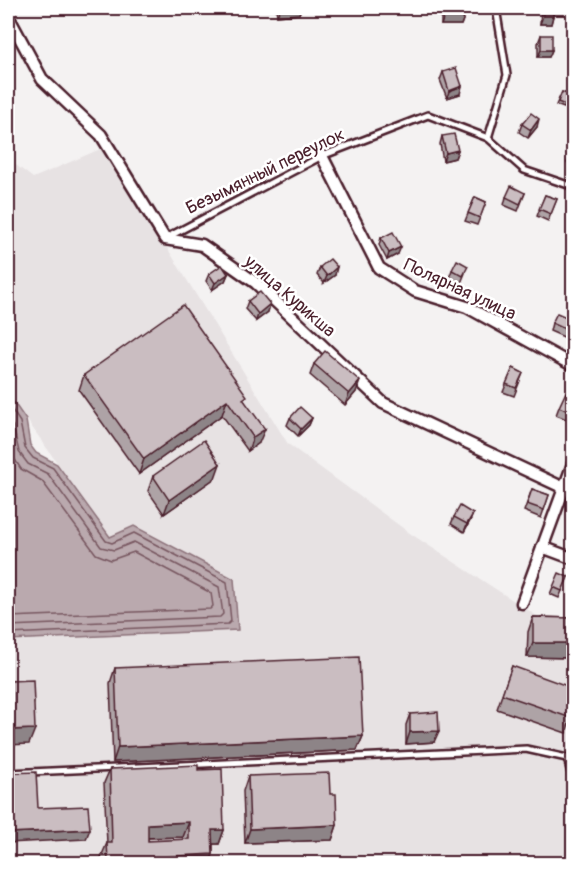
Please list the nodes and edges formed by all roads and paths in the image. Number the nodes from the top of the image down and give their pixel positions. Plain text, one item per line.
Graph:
1 (496, 8) edge
2 (8, 16) edge
3 (488, 138) junction
4 (322, 156) junction
5 (573, 188) edge
6 (165, 238) junction
7 (573, 366) edge
8 (573, 461) edge
9 (564, 488) junction
10 (542, 548) junction
11 (573, 559) edge
12 (522, 603) dead end
13 (8, 773) edge
14 (573, 785) edge

1 - 3 lane
2 - 6 street
3 - 4 lane, Безымянный переулок
3 - 5 lane, Безымянный переулок
4 - 6 lane, Безымянный переулок
4 - 7 street, Полярная улица
6 - 9 street, улица Курикша
8 - 9 street
9 - 10 street
10 - 11 street
10 - 12 street
13 - 14 lane

